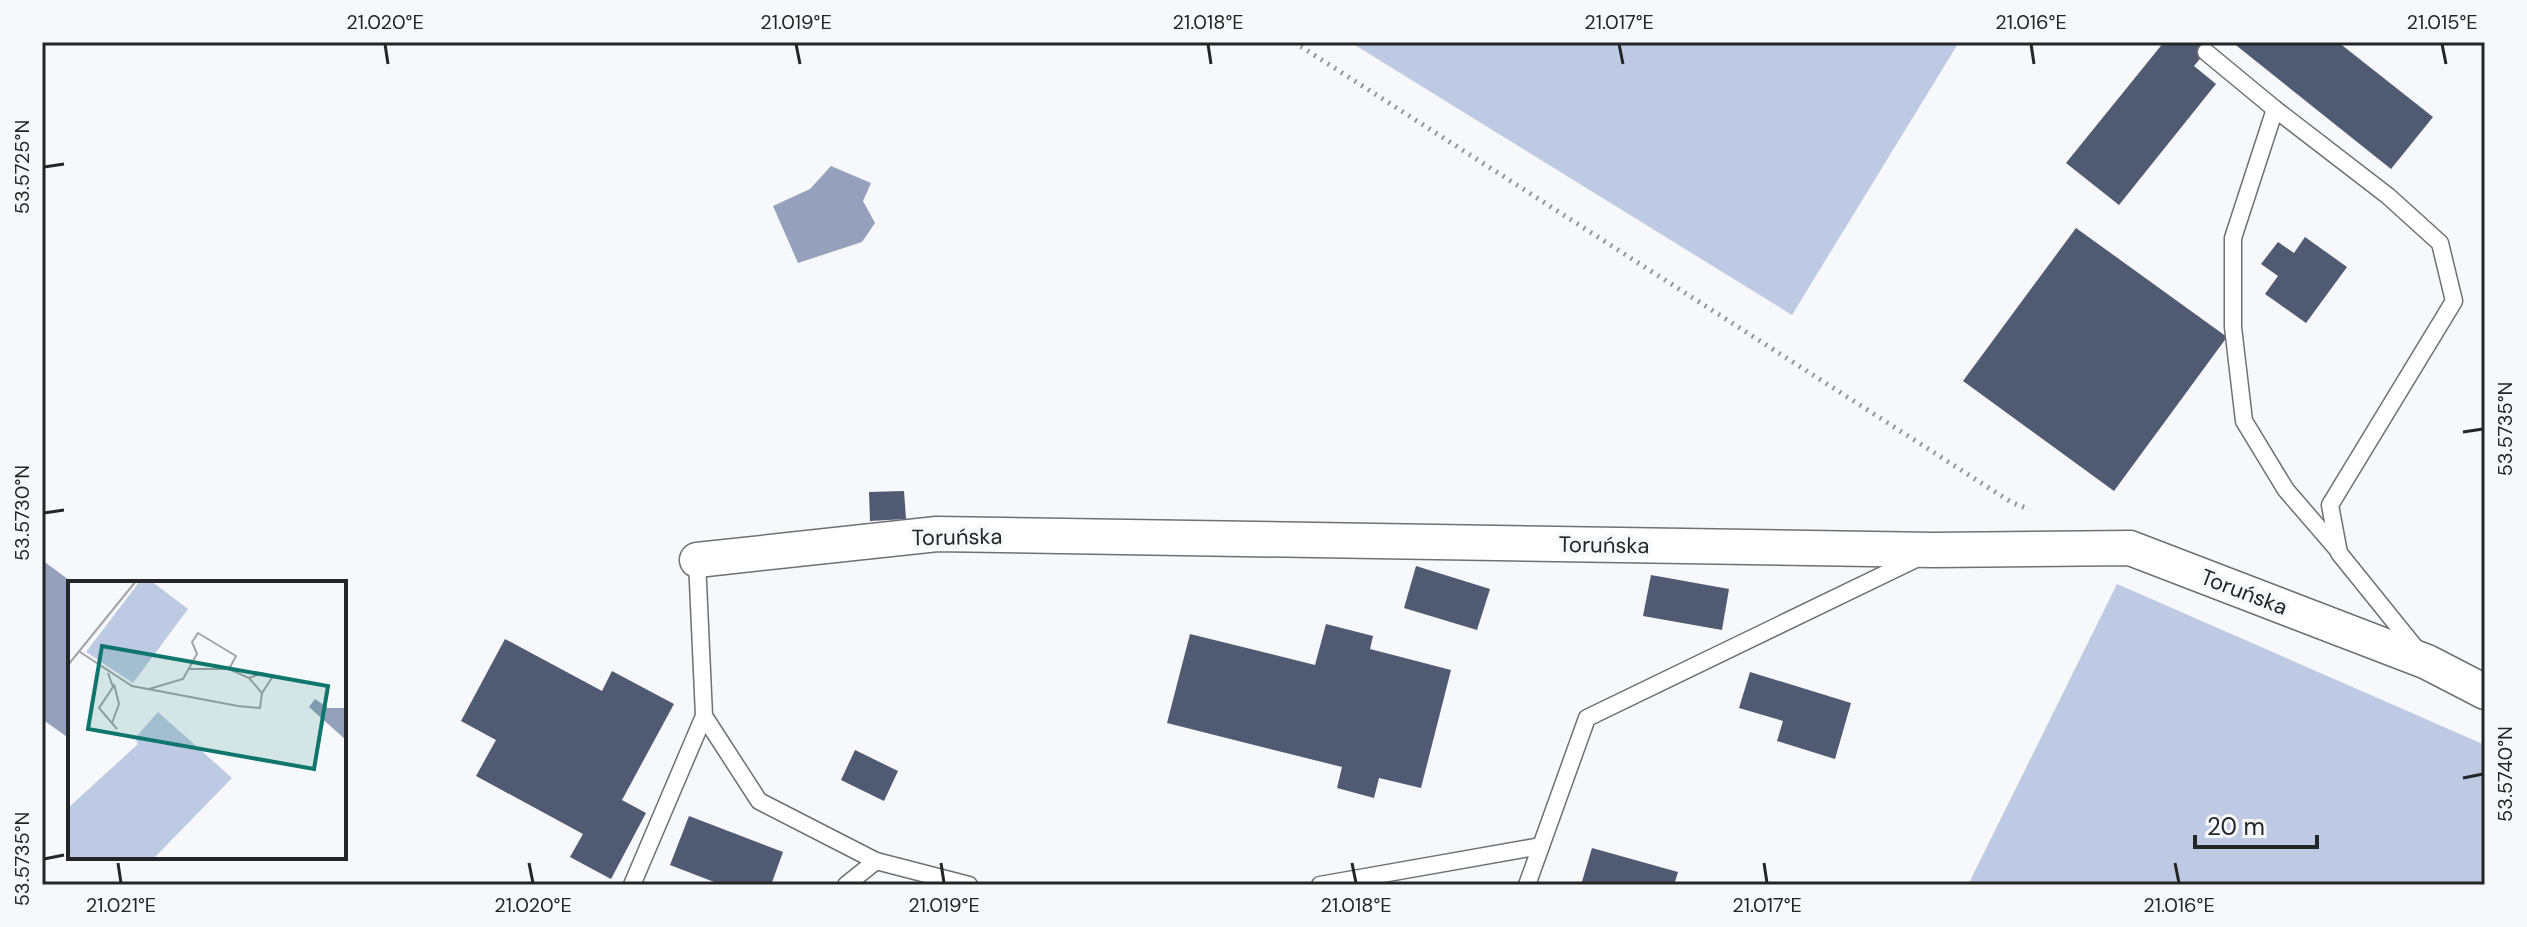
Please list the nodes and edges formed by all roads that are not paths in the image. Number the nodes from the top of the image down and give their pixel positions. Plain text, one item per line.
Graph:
1 (2206, 52) dead end
2 (2275, 109) junction
3 (1934, 550) junction
4 (2339, 553) junction
5 (697, 560) joint
6 (2427, 662) junction
7 (2485, 692) edge
8 (704, 716) junction
9 (1541, 846) junction
10 (876, 861) junction
11 (632, 885) edge
12 (846, 885) edge
13 (969, 885) edge
14 (1320, 885) edge
15 (1527, 885) edge

1 - 2 lane
2 - 4 lane
2 - 4 lane
3 - 5 street, Toruńska
3 - 6 street, Toruńska
3 - 9 lane
4 - 6 lane
5 - 8 lane
6 - 7 street, Toruńska
8 - 10 lane
8 - 11 lane
9 - 14 lane
9 - 15 lane
10 - 12 lane
10 - 13 lane

